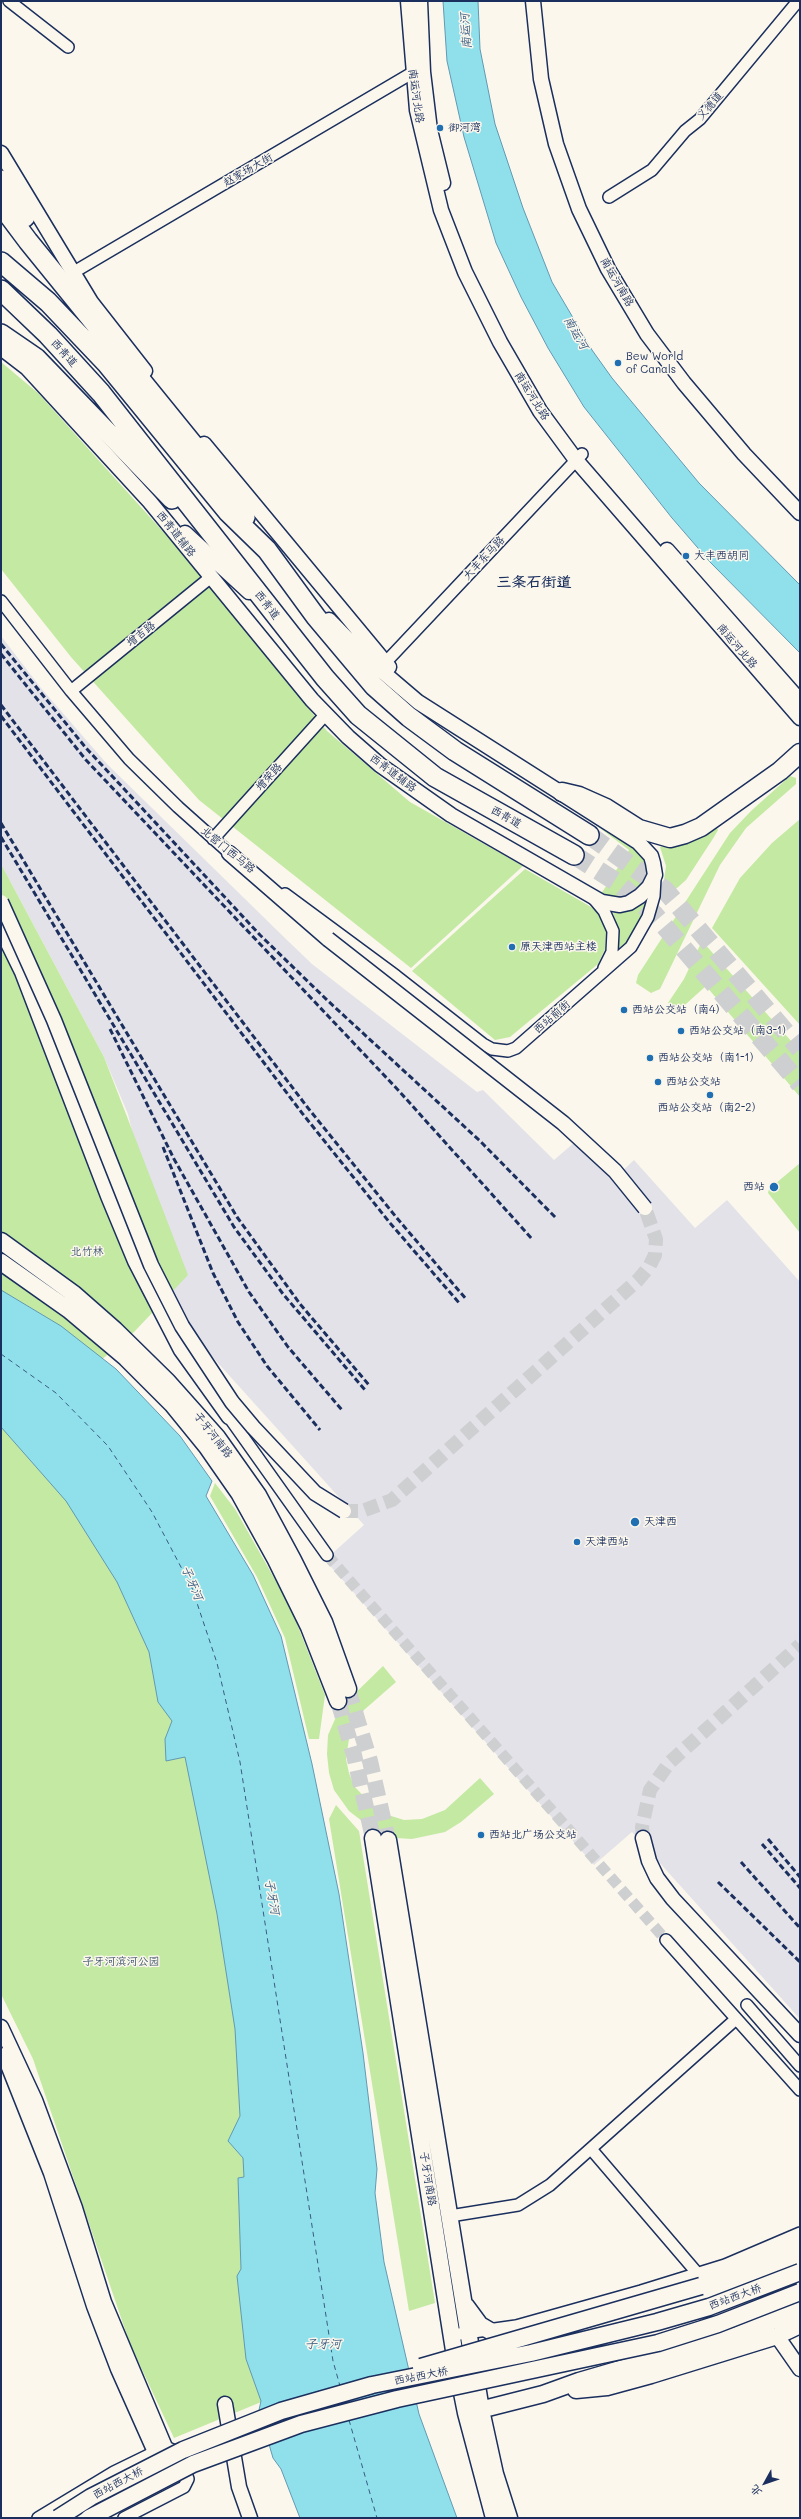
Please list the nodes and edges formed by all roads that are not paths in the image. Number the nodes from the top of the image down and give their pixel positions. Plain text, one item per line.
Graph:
1 (9, 1) edge
2 (408, 1) edge
3 (420, 1) edge
4 (533, 1) edge
5 (798, 1) edge
6 (68, 48) dead end
7 (418, 72) junction
8 (1, 153) edge
9 (1, 180) edge
10 (609, 197) dead end
11 (1, 205) edge
12 (1, 262) edge
13 (74, 272) junction
14 (72, 293) junction
15 (5, 294) edge
16 (1, 334) edge
17 (1, 348) edge
18 (579, 457) junction
19 (150, 502) junction
20 (800, 513) edge
21 (267, 550) junction
22 (236, 565) junction
23 (209, 574) junction
24 (293, 584) junction
25 (1, 601) edge
26 (278, 619) junction
27 (385, 663) junction
28 (68, 688) junction
29 (800, 701) edge
30 (326, 715) junction
31 (800, 718) edge
32 (446, 720) junction
33 (800, 753) edge
34 (562, 792) junction
35 (589, 835) tunnel mouth
36 (212, 839) junction
37 (230, 853) junction
38 (574, 855) tunnel mouth
39 (655, 876) junction
40 (592, 898) junction
41 (1, 902) edge
42 (1, 929) edge
43 (602, 974) junction
44 (500, 1051) joint
45 (644, 1208) tunnel mouth
46 (1, 1242) edge
47 (1, 1262) edge
48 (229, 1416) joint
49 (344, 1511) tunnel mouth
50 (327, 1556) tunnel mouth
51 (348, 1689) tunnel mouth
52 (338, 1702) tunnel mouth
53 (643, 1838) tunnel mouth
54 (666, 1940) tunnel mouth
55 (747, 2005) dead end
56 (736, 2019) junction
57 (1, 2027) edge
58 (800, 2035) edge
59 (1, 2050) edge
60 (800, 2066) edge
61 (800, 2090) edge
62 (591, 2149) junction
63 (450, 2216) junction
64 (800, 2233) edge
65 (800, 2244) edge
66 (800, 2259) edge
67 (800, 2272) edge
68 (700, 2280) junction
69 (800, 2292) edge
70 (462, 2294) junction
71 (800, 2309) edge
72 (800, 2325) edge
73 (487, 2330) junction
74 (467, 2333) junction
75 (452, 2335) junction
76 (777, 2336) junction
77 (530, 2344) junction
78 (472, 2359) junction
79 (457, 2369) junction
80 (800, 2369) edge
81 (372, 2385) junction
82 (543, 2394) junction
83 (225, 2404) dead end
84 (475, 2408) junction
85 (160, 2450) junction
86 (38, 2518) edge
87 (58, 2518) edge
88 (89, 2518) edge
89 (124, 2518) edge
90 (250, 2518) edge
91 (494, 2518) edge
92 (509, 2518) edge

1 - 6 street
2 - 7 street, 南运河北路
3 - 7 street, 南运河北路
4 - 20 street, 南运河南路
5 - 10 street, 义德道
7 - 13 street, 赵家场大街
7 - 18 street, 南运河北路
8 - 13 street
9 - 14 highway
11 - 14 highway
12 - 21 highway, 西青道
13 - 27 street
14 - 21 highway
15 - 22 highway, 西青道
16 - 22 highway
17 - 19 street, 西青道辅路
18 - 27 street, 大丰东马路
18 - 29 street, 南运河北路
18 - 31 street, 南运河北路
19 - 23 street, 西青道辅路
19 - 26 street
21 - 24 highway, 西青道
22 - 26 highway, 西青道
23 - 28 street, 增吉路
23 - 30 street, 西青道辅路
24 - 32 street
24 - 35 highway, 西青道
25 - 28 street, 北营门西马路
26 - 38 highway, 西青道
27 - 32 street
28 - 36 street, 北营门西马路
30 - 36 street, 增荣路
30 - 40 street, 西青道辅路
32 - 34 street
33 - 34 main road
34 - 39 street
36 - 37 street, 北营门西马路
37 - 44 street, 北营门西马路
37 - 45 street, bridge
39 - 40 street, 西青道辅路
39 - 43 street, 西站前街
40 - 43 street
41 - 49 street, bridge
42 - 48 street
43 - 44 street, 西站前街
46 - 51 main road, 子牙河南路
47 - 52 main road, 子牙河南路
48 - 50 street
53 - 58 street
54 - 56 street
55 - 60 street
56 - 61 street
56 - 62 street
57 - 85 street
59 - 85 street
62 - 63 street
62 - 68 street
63 - 70 main road, 子牙河南路
63 - 75 main road, 子牙河南路
64 - 68 street
65 - 68 main road
66 - 77 main road
67 - 81 main road, 西站西大桥, bridge
68 - 73 street
68 - 81 main road, bridge
69 - 88 main road, 西站西大桥, bridge
70 - 73 main road
70 - 74 main road, 子牙河南路
71 - 82 main road
72 - 76 main road
73 - 74 street
73 - 77 main road
74 - 75 street
74 - 78 main road, 子牙河南路
75 - 79 main road, 子牙河南路
76 - 80 street
76 - 82 main road
77 - 78 main road
78 - 79 main road
78 - 84 main road, 子牙河南路
79 - 84 main road
81 - 87 main road, 西站西大桥, bridge
82 - 84 main road
83 - 90 street
84 - 91 main road, 子牙河南路
84 - 92 main road, 子牙河南路
85 - 86 street
85 - 89 street

